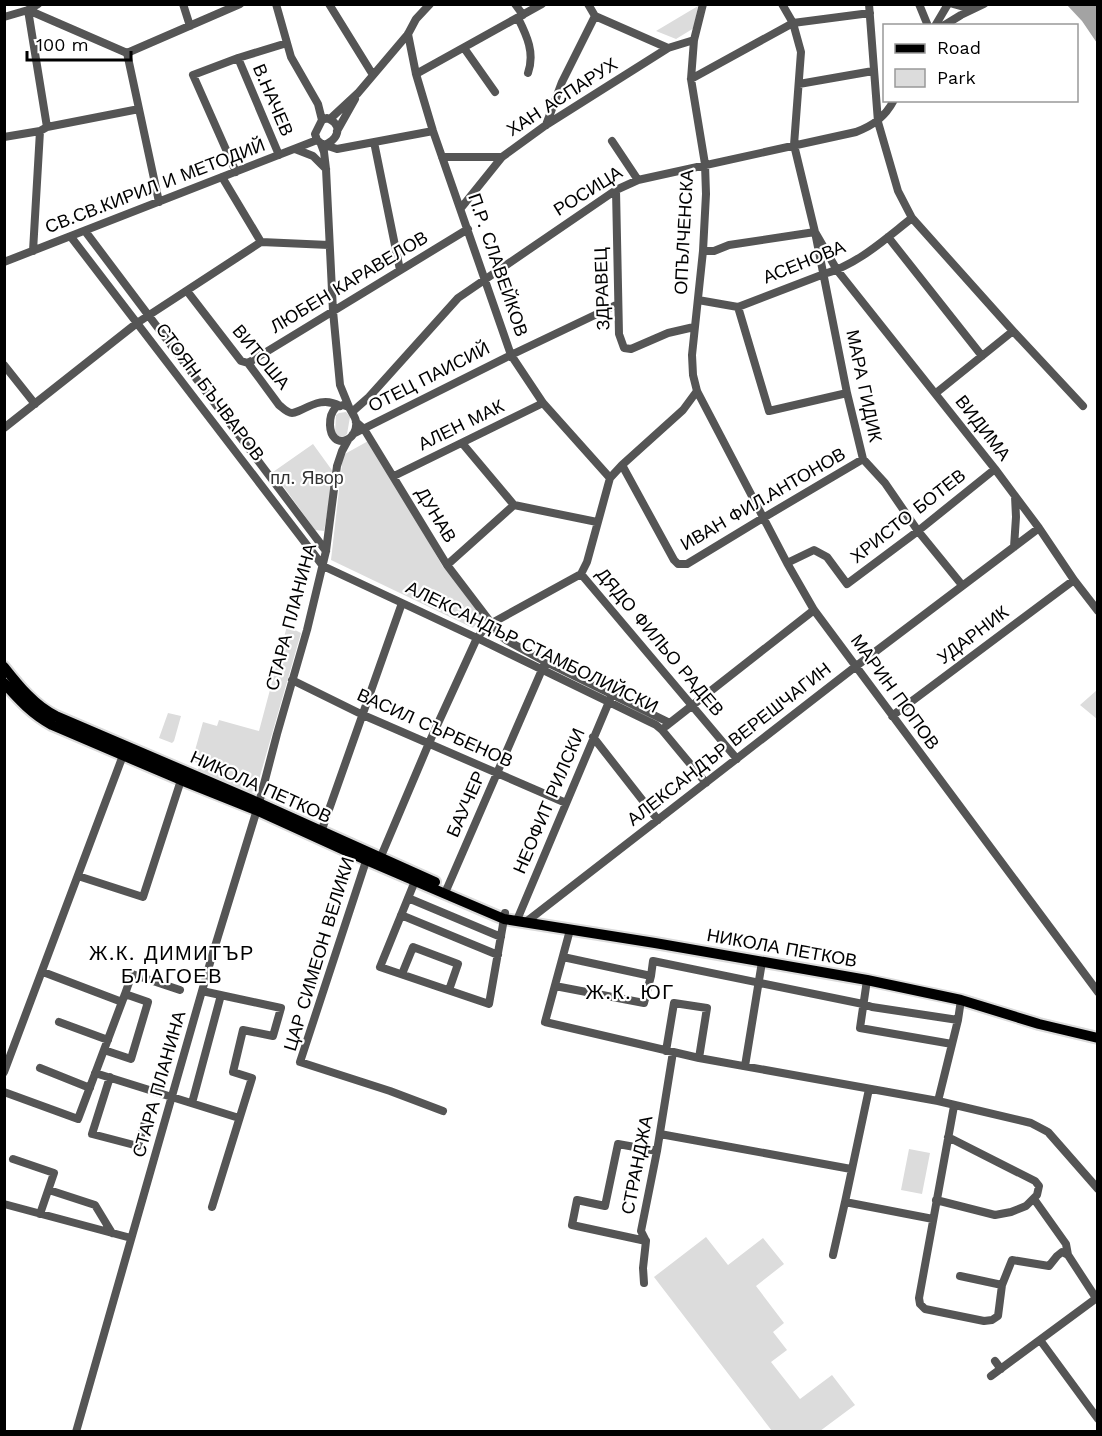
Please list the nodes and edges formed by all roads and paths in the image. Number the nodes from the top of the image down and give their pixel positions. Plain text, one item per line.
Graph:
1 (38, 4) edge
2 (183, 4) edge
3 (240, 4) edge
4 (276, 4) edge
5 (329, 4) edge
6 (430, 4) edge
7 (515, 4) edge
8 (542, 4) edge
9 (588, 4) edge
10 (703, 4) edge
11 (782, 4) edge
12 (919, 4) edge
13 (948, 4) edge
14 (952, 4) edge
15 (983, 4) edge
16 (869, 9) edge
17 (28, 10) junction
18 (595, 16) junction
19 (4, 17) edge
20 (520, 17) junction
21 (793, 23) junction
22 (927, 24) edge
23 (936, 24) edge
24 (946, 24) edge
25 (190, 26) junction
26 (408, 34) junction
27 (694, 40) junction
28 (287, 44) junction
29 (464, 48) junction
30 (668, 48) junction
31 (127, 53) junction
32 (238, 58) junction
33 (873, 71) junction
34 (528, 73) dead end
35 (417, 74) junction
36 (373, 75) junction
37 (692, 80) junction
38 (799, 84) junction
39 (495, 92) dead end
40 (358, 93) junction
41 (893, 102) edge
42 (138, 109) junction
43 (326, 120) junction
44 (878, 122) junction
45 (546, 125) junction
46 (44, 129) junction
47 (433, 131) junction
48 (4, 137) edge
49 (327, 141) junction
50 (612, 141) dead end
51 (374, 142) junction
52 (794, 145) junction
53 (295, 149) junction
54 (279, 155) junction
55 (442, 157) junction
56 (502, 157) junction
57 (705, 164) junction
58 (326, 169) junction
59 (236, 172) junction
60 (222, 177) junction
61 (638, 180) junction
62 (616, 190) junction
63 (159, 202) junction
64 (461, 208) junction
65 (912, 218) junction
66 (468, 229) junction
67 (85, 231) junction
68 (815, 232) junction
69 (71, 237) junction
70 (888, 237) junction
71 (261, 242) junction
72 (329, 244) junction
73 (703, 251) junction
74 (33, 252) junction
75 (4, 262) edge
76 (400, 270) junction
77 (837, 270) junction
78 (824, 274) junction
79 (483, 280) junction
80 (187, 291) junction
81 (698, 300) junction
82 (618, 304) junction
83 (738, 307) junction
84 (333, 311) junction
85 (148, 316) junction
86 (137, 323) junction
87 (694, 327) junction
88 (1013, 332) junction
89 (511, 355) junction
90 (982, 356) junction
91 (248, 363) junction
92 (4, 365) edge
93 (697, 391) junction
94 (847, 393) junction
95 (936, 393) junction
96 (324, 402) junction
97 (543, 403) junction
98 (35, 404) junction
99 (1083, 405) dead end
100 (343, 407) junction
101 (330, 417) junction
102 (356, 422) junction
103 (4, 428) edge
104 (364, 429) junction
105 (350, 437) junction
106 (334, 438) junction
107 (462, 443) junction
108 (863, 459) junction
109 (622, 465) junction
110 (338, 466) junction
111 (994, 469) junction
112 (394, 477) junction
113 (610, 478) junction
114 (1015, 496) junction
115 (514, 505) junction
116 (763, 518) junction
117 (597, 522) junction
118 (1039, 528) junction
119 (918, 531) junction
120 (1014, 547) junction
121 (326, 551) junction
122 (787, 563) junction
123 (447, 565) junction
124 (323, 566) junction
125 (581, 574) junction
126 (1074, 580) junction
127 (962, 585) junction
128 (402, 603) junction
129 (814, 610) junction
130 (1098, 611) edge
131 (492, 623) junction
132 (475, 641) junction
133 (544, 666) junction
134 (4, 667) edge
135 (855, 667) junction
136 (292, 680) junction
137 (4, 683) edge
138 (610, 698) junction
139 (693, 706) junction
140 (363, 715) junction
141 (892, 716) junction
142 (670, 723) junction
143 (662, 730) junction
144 (593, 737) junction
145 (429, 743) junction
146 (125, 750) junction
147 (737, 759) junction
148 (497, 773) junction
149 (182, 776) junction
150 (706, 783) junction
151 (566, 803) junction
152 (258, 806) junction
153 (658, 820) junction
154 (320, 835) junction
155 (368, 856) junction
156 (379, 861) junction
157 (78, 876) junction
158 (415, 881) junction
159 (446, 890) junction
160 (408, 898) junction
161 (526, 898) junction
162 (543, 908) junction
163 (401, 915) junction
164 (505, 916) junction
165 (521, 921) junction
166 (570, 930) junction
167 (501, 937) junction
168 (498, 955) junction
169 (563, 957) junction
170 (762, 962) junction
171 (43, 972) junction
172 (402, 974) junction
173 (651, 976) junction
174 (867, 980) junction
175 (759, 982) junction
176 (555, 986) junction
177 (180, 990) dead end
178 (449, 990) junction
179 (202, 991) junction
180 (1098, 992) edge
181 (221, 995) junction
182 (123, 998) junction
183 (961, 1000) junction
184 (863, 1004) junction
185 (958, 1020) junction
186 (59, 1022) dead end
187 (1039, 1024) junction
188 (1098, 1038) edge
189 (108, 1040) junction
190 (952, 1044) junction
191 (1098, 1044) edge
192 (104, 1050) junction
193 (670, 1052) junction
194 (699, 1058) junction
195 (745, 1066) junction
196 (40, 1068) dead end
197 (4, 1072) edge
198 (95, 1073) junction
199 (110, 1077) junction
200 (90, 1088) junction
201 (869, 1089) junction
202 (4, 1092) edge
203 (172, 1097) junction
204 (938, 1101) junction
205 (192, 1103) junction
206 (954, 1106) junction
207 (443, 1111) dead end
208 (239, 1118) junction
209 (144, 1122) dead end
210 (660, 1134) junction
211 (948, 1137) junction
212 (657, 1151) junction
213 (13, 1159) dead end
214 (851, 1169) junction
215 (1098, 1189) edge
216 (48, 1190) junction
217 (1034, 1199) junction
218 (936, 1200) junction
219 (845, 1202) junction
220 (4, 1204) edge
221 (212, 1207) dead end
222 (40, 1214) junction
223 (933, 1219) junction
224 (112, 1233) junction
225 (131, 1238) junction
226 (646, 1241) junction
227 (833, 1255) dead end
228 (1068, 1255) junction
229 (960, 1276) dead end
230 (644, 1283) dead end
231 (1002, 1285) junction
232 (1097, 1298) edge
233 (1040, 1340) junction
234 (991, 1376) dead end
235 (1098, 1419) edge
236 (76, 1431) edge

1 - 17 street
2 - 25 street
3 - 25 street
4 - 28 street
5 - 36 street
6 - 26 street
7 - 20 street
8 - 20 street
9 - 18 street
10 - 27 street, ОПЪЛЧЕНСКА
11 - 21 street, МАРА ГИДИК
12 - 22 street
13 - 23 street
14 - 15 street
15 - 24 street
16 - 21 street
16 - 33 street
17 - 19 street
17 - 31 street
17 - 46 street
18 - 30 street
18 - 45 street
20 - 29 street
20 - 34 street
21 - 37 street
21 - 38 street, МАРА ГИДИК
25 - 31 street
26 - 35 street, П.Р. СЛАВЕЙКОВ
26 - 36 street
27 - 30 street, ХАН АСПАРУХ
27 - 37 street, ОПЪЛЧЕНСКА
28 - 32 street
28 - 43 street
29 - 35 street
29 - 39 street
30 - 45 street, ХАН АСПАРУХ
31 - 42 street
32 - 54 street, В.НАЧЕВ
32 - 59 street
33 - 38 street
33 - 44 street
35 - 47 street, П.Р. СЛАВЕЙКОВ
36 - 40 street
37 - 57 street, ОПЪЛЧЕНСКА
38 - 52 street, МАРА ГИДИК
40 - 43 street
40 - 49 street
41 - 44 street
42 - 46 street
42 - 63 street
43 - 49 street
43 - 49 street
44 - 52 street, РОСИЦА
44 - 65 street
45 - 56 street, ХАН АСПАРУХ
46 - 48 street
46 - 74 street
47 - 51 street, СВ.СВ.КИРИЛ И МЕТОДИЙ
47 - 55 street, П.Р. СЛАВЕЙКОВ
49 - 51 street, СВ.СВ.КИРИЛ И МЕТОДИЙ
49 - 53 street, СВ.СВ.КИРИЛ И МЕТОДИЙ
49 - 58 street
50 - 61 street
51 - 76 street
52 - 57 street, РОСИЦА
52 - 68 street, МАРА ГИДИК
53 - 54 street, СВ.СВ.КИРИЛ И МЕТОДИЙ
53 - 58 street
54 - 59 street, СВ.СВ.КИРИЛ И МЕТОДИЙ
55 - 56 street, ХАН АСПАРУХ
55 - 64 street, П.Р. СЛАВЕЙКОВ
56 - 64 street
57 - 61 street, РОСИЦА
57 - 73 street, ОПЪЛЧЕНСКА
58 - 72 street
59 - 60 street, СВ.СВ.КИРИЛ И МЕТОДИЙ
60 - 63 street, СВ.СВ.КИРИЛ И МЕТОДИЙ
60 - 71 street
61 - 62 street, РОСИЦА
62 - 79 street, РОСИЦА
62 - 82 street, ЗДРАВЕЦ
63 - 67 street, СВ.СВ.КИРИЛ И МЕТОДИЙ
64 - 66 street, П.Р. СЛАВЕЙКОВ
65 - 70 street, АСЕНОВА
65 - 88 street
66 - 76 street, ЛЮБЕН КАРАВЕЛОВ
66 - 79 street, П.Р. СЛАВЕЙКОВ
67 - 69 street, СВ.СВ.КИРИЛ И МЕТОДИЙ
67 - 85 street, СТОЯН БЪЧВАРОВ
68 - 73 street
68 - 77 street, МАРА ГИДИК
68 - 78 street, МАРА ГИДИК
69 - 74 street, СВ.СВ.КИРИЛ И МЕТОДИЙ
69 - 86 street, СТОЯН БЪЧВАРОВ
70 - 77 street, АСЕНОВА
70 - 90 street
71 - 72 street
71 - 80 street
72 - 84 street
73 - 81 street, ОПЪЛЧЕНСКА
74 - 75 street, СВ.СВ.КИРИЛ И МЕТОДИЙ
76 - 84 street, ЛЮБЕН КАРАВЕЛОВ
77 - 78 street, АСЕНОВА
77 - 95 street, ВИДИМА
78 - 83 street, АСЕНОВА
78 - 94 street, МАРА ГИДИК
79 - 89 street, П.Р. СЛАВЕЙКОВ
79 - 100 street, РОСИЦА
80 - 85 street
80 - 91 street, ВИТОША
81 - 83 street
81 - 87 street, ОПЪЛЧЕНСКА
82 - 87 street, ЗДРАВЕЦ
82 - 89 street, ОТЕЦ ПАИСИЙ
83 - 94 street
84 - 91 street, ЛЮБЕН КАРАВЕЛОВ
84 - 100 street
85 - 86 street
85 - 121 street, СТОЯН БЪЧВАРОВ
86 - 98 street
86 - 124 street, СТОЯН БЪЧВАРОВ
87 - 93 street, ОПЪЛЧЕНСКА
88 - 90 street
88 - 99 street
89 - 97 street, П.Р. СЛАВЕЙКОВ
89 - 104 street, ОТЕЦ ПАИСИЙ
90 - 95 street
91 - 96 street, ВИТОША
92 - 98 street
93 - 109 street
93 - 116 street, МАРИН ПОПОВ
94 - 108 street, МАРА ГИДИК
95 - 111 street, ВИДИМА
96 - 100 street, ВИТОША
96 - 101 street
97 - 107 street, АЛЕН МАК
97 - 113 street, П.Р. СЛАВЕЙКОВ
98 - 103 street
100 - 101 street
100 - 102 street
101 - 106 street
102 - 104 street, ДУНАВ
102 - 105 street
104 - 105 street, ОТЕЦ ПАИСИЙ
104 - 112 street, ДУНАВ
105 - 106 street
105 - 110 street, СТАРА ПЛАНИНА
106 - 110 street, СТАРА ПЛАНИНА
107 - 112 street, АЛЕН МАК
107 - 115 street
108 - 116 street, ИВАН ФИЛ.АНТОНОВ
108 - 119 street, МАРА ГИДИК
109 - 113 street
109 - 116 street, ИВАН ФИЛ.АНТОНОВ
110 - 121 street, СТАРА ПЛАНИНА
111 - 114 street, ВИДИМА
111 - 119 street, ХРИСТО БОТЕВ
112 - 123 street, ДУНАВ
113 - 117 street
114 - 118 street, ВИДИМА
114 - 120 street
115 - 117 street
115 - 123 street
116 - 122 street, МАРИН ПОПОВ
117 - 125 street
118 - 120 street, АЛЕКСАНДЪР ВЕРЕШЧАГИН
118 - 126 street, ВИДИМА
119 - 122 street, ХРИСТО БОТЕВ
119 - 127 street, МАРА ГИДИК
120 - 127 street, АЛЕКСАНДЪР ВЕРЕШЧАГИН
121 - 124 street, СТАРА ПЛАНИНА
122 - 129 street, МАРИН ПОПОВ
123 - 131 street, ДУНАВ
124 - 128 street, АЛЕКСАНДЪР СТАМБОЛИЙСКИ
124 - 136 street, СТАРА ПЛАНИНА
125 - 131 street
125 - 139 street, ДЯДО ФИЛЬО РАДЕВ
126 - 130 street, ВИДИМА
126 - 141 street, УДАРНИК
127 - 135 street, АЛЕКСАНДЪР ВЕРЕШЧАГИН
128 - 132 street, АЛЕКСАНДЪР СТАМБОЛИЙСКИ
128 - 140 street
129 - 135 street, МАРИН ПОПОВ
129 - 139 street
131 - 132 street
131 - 133 street, АЛЕКСАНДЪР СТАМБОЛИЙСКИ
132 - 133 street, АЛЕКСАНДЪР СТАМБОЛИЙСКИ
132 - 145 street, ЦАР СИМЕОН ВЕЛИКИ
133 - 138 street, АЛЕКСАНДЪР СТАМБОЛИЙСКИ
133 - 148 street, БАУЧЕР
134 - 146 main road, НИКОЛА ПЕТКОВ
135 - 141 street, МАРИН ПОПОВ
135 - 147 street, АЛЕКСАНДЪР ВЕРЕШЧАГИН
136 - 140 street, ВАСИЛ СЪРБЕНОВ
136 - 152 street, СТАРА ПЛАНИНА
137 - 146 main road, НИКОЛА ПЕТКОВ
138 - 142 street, АЛЕКСАНДЪР СТАМБОЛИЙСКИ
138 - 143 street, АЛЕКСАНДЪР СТАМБОЛИЙСКИ
138 - 144 street, НЕОФИТ РИЛСКИ
139 - 142 street
139 - 147 street, ДЯДО ФИЛЬО РАДЕВ
140 - 145 street, ВАСИЛ СЪРБЕНОВ
140 - 154 street
141 - 180 street, МАРИН ПОПОВ
142 - 143 street
143 - 150 street, АЛЕКСАНДЪР СТАМБОЛИЙСКИ
144 - 151 street, НЕОФИТ РИЛСКИ
144 - 153 street
145 - 148 street, ВАСИЛ СЪРБЕНОВ
145 - 156 street, ЦАР СИМЕОН ВЕЛИКИ
146 - 149 main road, НИКОЛА ПЕТКОВ
146 - 157 street
147 - 150 street, АЛЕКСАНДЪР ВЕРЕШЧАГИН
148 - 151 street, ВАСИЛ СЪРБЕНОВ
148 - 159 street, БАУЧЕР
149 - 152 main road, НИКОЛА ПЕТКОВ
149 - 157 street
150 - 153 street, АЛЕКСАНДЪР ВЕРЕШЧАГИН
151 - 161 street, НЕОФИТ РИЛСКИ
152 - 154 main road, НИКОЛА ПЕТКОВ
152 - 179 street, СТАРА ПЛАНИНА
153 - 162 street, АЛЕКСАНДЪР ВЕРЕШЧАГИН
154 - 155 main road, НИКОЛА ПЕТКОВ
155 - 156 main road, НИКОЛА ПЕТКОВ
155 - 207 street, ЦАР СИМЕОН ВЕЛИКИ
156 - 158 main road, НИКОЛА ПЕТКОВ
156 - 159 main road, НИКОЛА ПЕТКОВ
157 - 171 street
158 - 159 main road, НИКОЛА ПЕТКОВ
158 - 160 street
159 - 164 main road, НИКОЛА ПЕТКОВ
160 - 163 street
160 - 167 street
161 - 162 street
161 - 165 street, НЕОФИТ РИЛСКИ
162 - 165 street, АЛЕКСАНДЪР ВЕРЕШЧАГИН
163 - 168 street
163 - 172 street
164 - 165 main road, НИКОЛА ПЕТКОВ
164 - 167 street
165 - 166 main road, НИКОЛА ПЕТКОВ
166 - 169 street
166 - 170 main road, НИКОЛА ПЕТКОВ
167 - 168 street
168 - 178 street
169 - 173 street
169 - 176 street
170 - 174 main road, НИКОЛА ПЕТКОВ
170 - 175 street
171 - 182 street
171 - 197 street
172 - 178 street
172 - 178 street
173 - 175 street
173 - 176 street
174 - 183 main road, НИКОЛА ПЕТКОВ
174 - 184 street
175 - 184 street
175 - 195 street
176 - 193 street
177 - 182 street
179 - 181 street
179 - 203 street, СТАРА ПЛАНИНА
181 - 205 street
181 - 208 street
182 - 189 street
182 - 192 street
183 - 185 street
183 - 187 main road, НИКОЛА ПЕТКОВ
184 - 185 street
184 - 190 street
185 - 190 street
186 - 189 street
187 - 188 main road, НИКОЛА ПЕТКОВ
187 - 191 main road, НИКОЛА ПЕТКОВ
189 - 192 street
190 - 204 street
192 - 198 street
193 - 194 street
193 - 194 street, СТРАНДЖА
193 - 210 street, СТРАНДЖА
194 - 195 street
195 - 201 street
196 - 200 street
198 - 199 street
198 - 200 street
199 - 203 street
199 - 209 street
200 - 202 street
201 - 204 street
201 - 214 street
203 - 205 street
203 - 225 street, СТАРА ПЛАНИНА
204 - 206 street
205 - 208 street
206 - 211 street
206 - 215 street
208 - 221 street
210 - 212 street, СТРАНДЖА
210 - 214 street
211 - 217 street
211 - 218 street
212 - 226 street, СТРАНДЖА
212 - 226 street
213 - 216 street
214 - 219 street
216 - 222 street
216 - 224 street
217 - 218 street
217 - 228 street
218 - 223 street
219 - 223 street
219 - 227 street
220 - 222 street
222 - 224 street
223 - 231 street
224 - 225 street
225 - 236 street, СТАРА ПЛАНИНА
226 - 230 street, СТРАНДЖА
228 - 231 street
228 - 232 street
229 - 231 street
232 - 233 street
233 - 234 street
233 - 235 street

